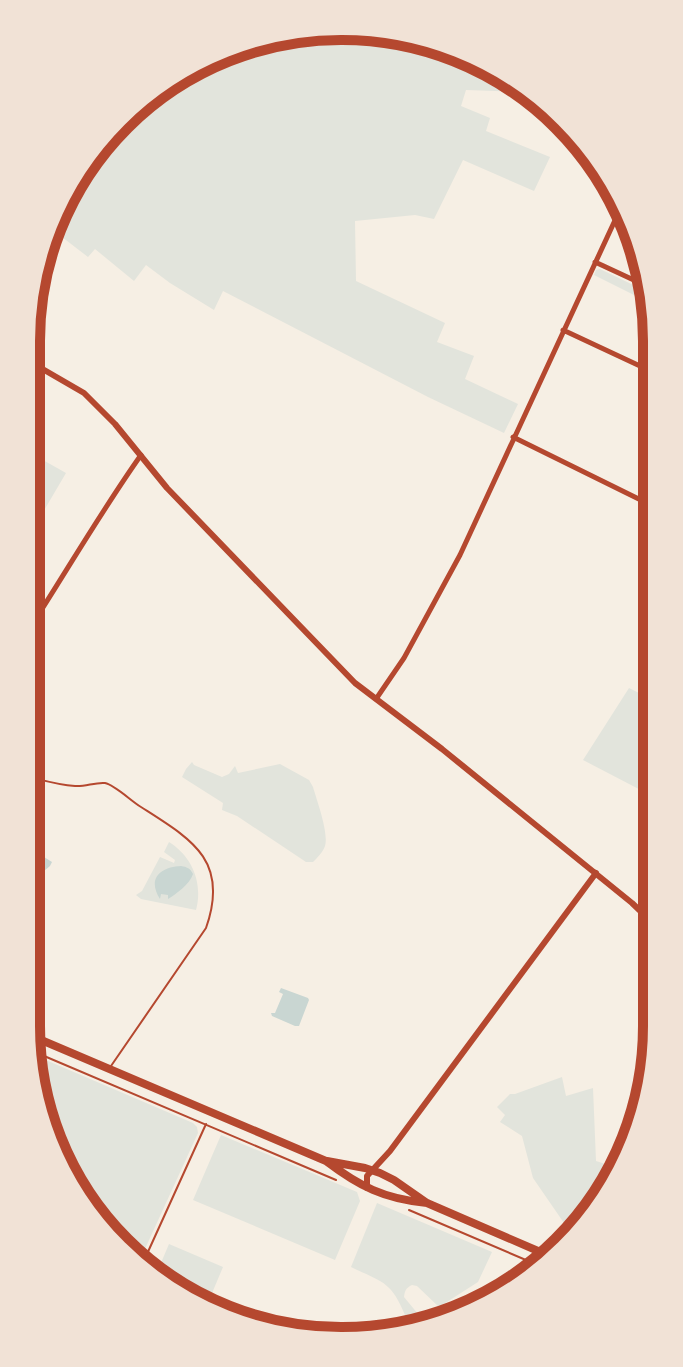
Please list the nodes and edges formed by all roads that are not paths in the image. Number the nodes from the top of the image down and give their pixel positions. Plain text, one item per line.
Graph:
1 (616, 217) edge
2 (595, 262) junction
3 (637, 281) edge
4 (563, 330) junction
5 (643, 367) edge
6 (40, 368) edge
7 (513, 437) junction
8 (141, 455) junction
9 (643, 501) edge
10 (40, 611) edge
11 (376, 699) junction
12 (40, 779) edge
13 (596, 873) junction
14 (643, 914) edge
15 (41, 1040) edge
16 (109, 1069) junction
17 (326, 1161) junction
18 (373, 1170) junction
19 (387, 1177) junction
20 (367, 1188) junction
21 (381, 1194) junction
22 (427, 1203) junction
23 (540, 1252) edge

1 - 2 street
2 - 3 street
2 - 4 street
4 - 5 street
4 - 7 street
6 - 8 street
7 - 9 street
7 - 11 street
8 - 10 street
8 - 11 street
11 - 13 street
12 - 16 lane
13 - 14 street
13 - 18 street
15 - 16 main road
16 - 17 main road
17 - 18 main road
17 - 20 main road
18 - 19 main road
18 - 20 street
19 - 21 street
19 - 22 main road
20 - 21 main road
21 - 22 main road
22 - 23 main road

